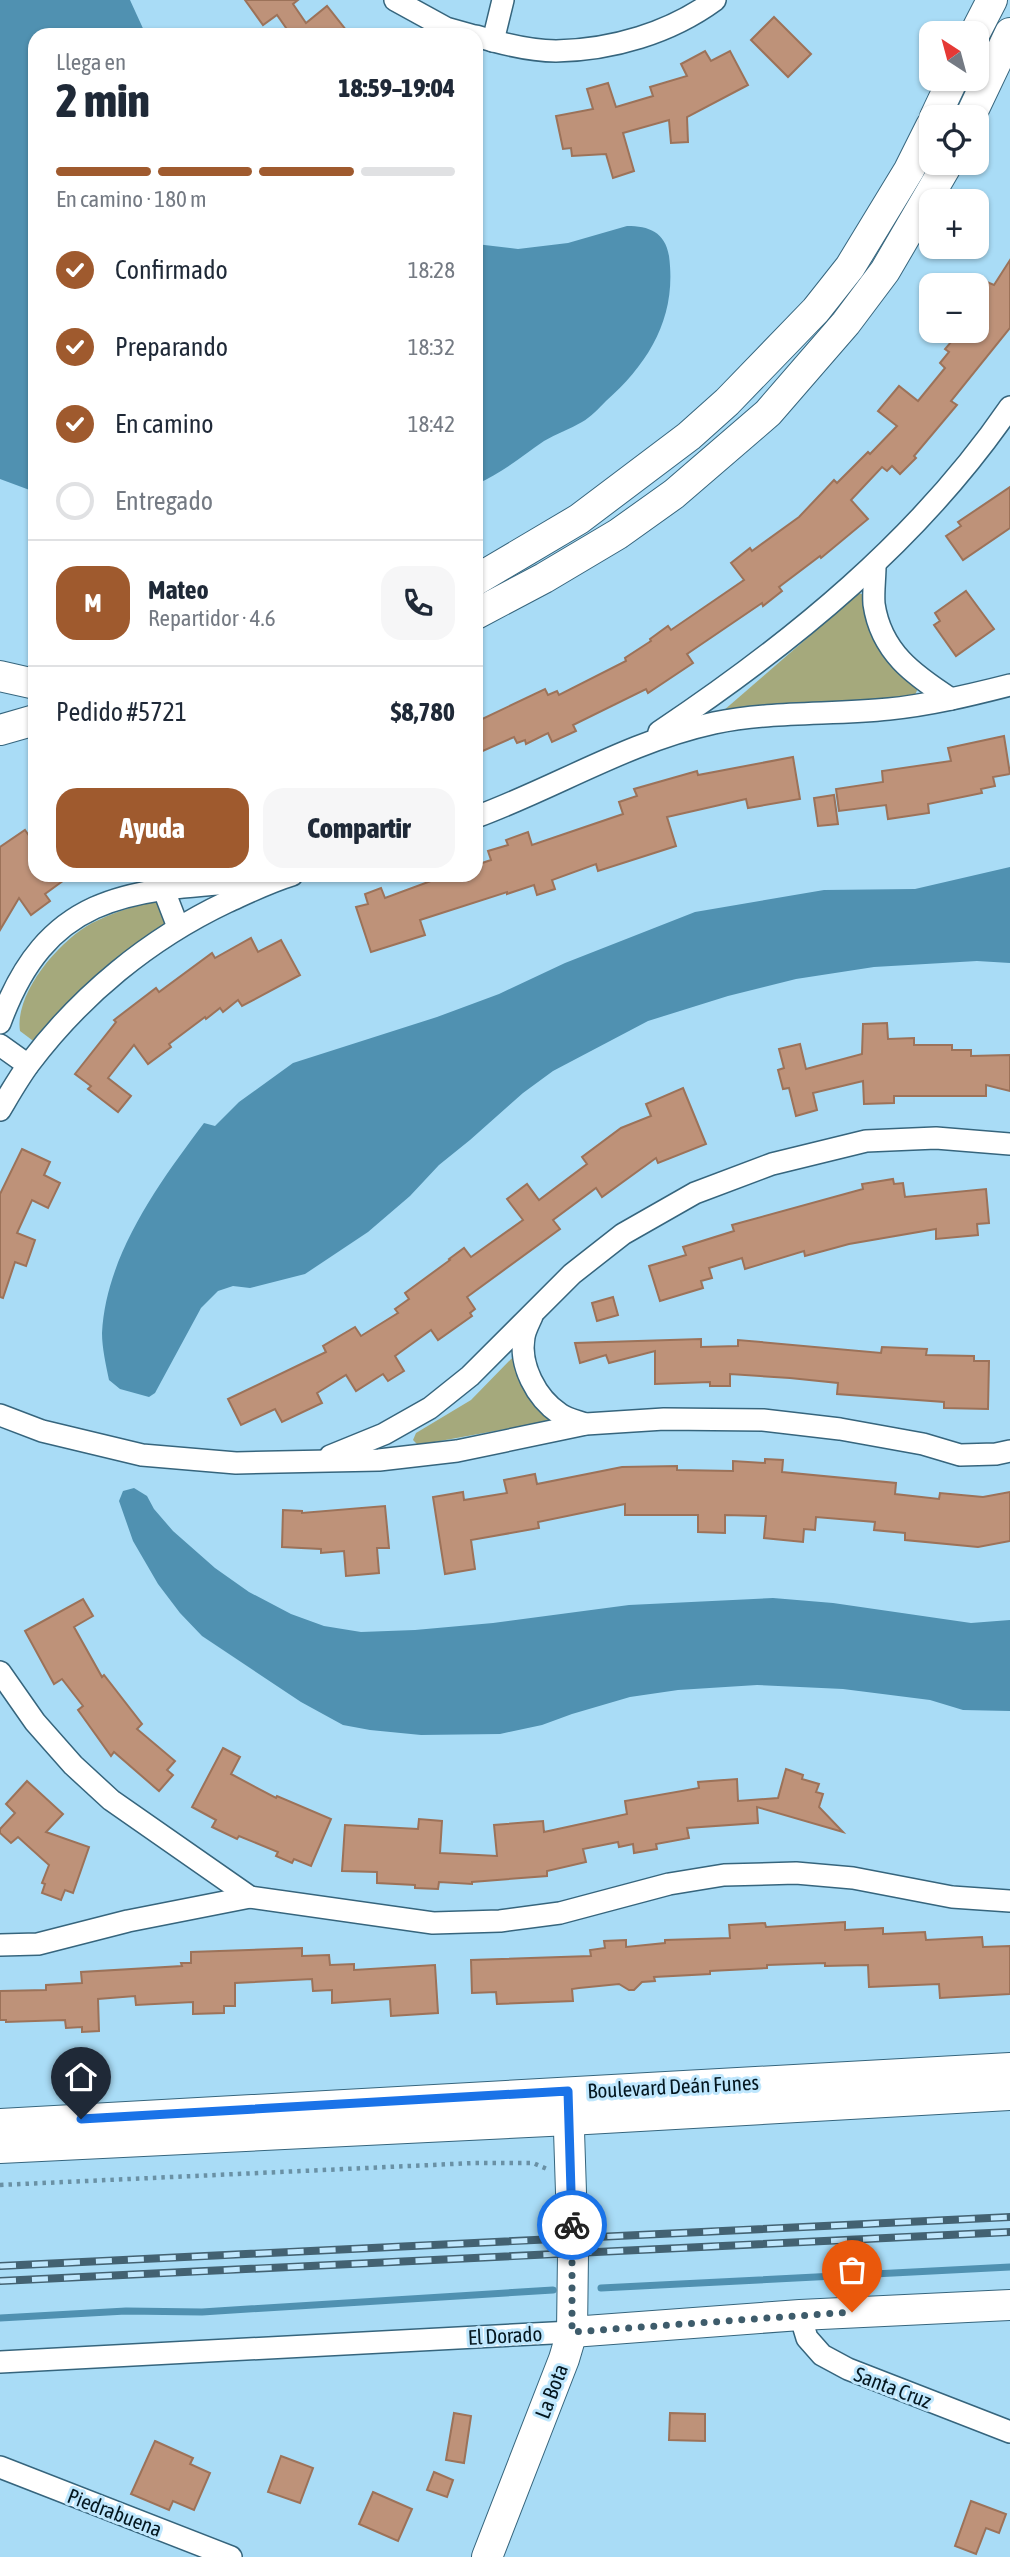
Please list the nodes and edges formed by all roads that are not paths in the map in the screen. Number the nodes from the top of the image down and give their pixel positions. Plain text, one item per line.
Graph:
1 (395, 0) edge
2 (503, 0) edge
3 (715, 0) edge
4 (992, 0) edge
5 (981, 21) edge
6 (446, 28) edge
7 (483, 33) edge
8 (1010, 33) edge
9 (483, 39) edge
10 (976, 105) edge
11 (919, 150) edge
12 (941, 175) edge
13 (1010, 407) edge
14 (875, 566) junction
15 (483, 576) edge
16 (483, 610) edge
17 (0, 676) edge
18 (28, 682) edge
19 (1010, 685) edge
20 (951, 699) junction
21 (28, 722) edge
22 (0, 730) edge
23 (643, 743) junction
24 (483, 814) edge
25 (234, 882) edge
26 (274, 882) edge
27 (163, 888) junction
28 (178, 927) junction
29 (0, 1023) edge
30 (0, 1045) edge
31 (28, 1065) junction
32 (0, 1110) edge
33 (1010, 1144) edge
34 (534, 1311) junction
35 (0, 1415) edge
36 (586, 1424) junction
37 (1010, 1451) edge
38 (318, 1461) junction
39 (0, 1672) edge
40 (250, 1897) junction
41 (1010, 1901) edge
42 (0, 1945) edge
43 (1010, 2068) edge
44 (1010, 2095) edge
45 (568, 2106) junction
46 (0, 2124) edge
47 (0, 2148) edge
48 (1010, 2305) edge
49 (800, 2315) junction
50 (572, 2332) junction
51 (0, 2362) edge
52 (1010, 2432) edge
53 (0, 2467) edge
54 (230, 2557) edge
55 (487, 2557) edge

1 - 6 street
2 - 7 street
3 - 9 street
4 - 5 street
8 - 10 street
11 - 15 street
12 - 16 street
13 - 14 street
14 - 20 street
14 - 23 street
17 - 18 street
19 - 20 street
20 - 23 street
21 - 22 street
23 - 24 street
25 - 27 street
26 - 28 street
27 - 28 street
27 - 29 street
28 - 31 street
30 - 31 street
31 - 32 street
33 - 34 street
34 - 36 street
34 - 38 street
35 - 38 street
36 - 37 street
36 - 38 street
39 - 40 street
40 - 41 street
40 - 42 street
43 - 45 street, Boulevard Deán Funes
44 - 45 street, Boulevard Deán Funes
45 - 46 street, Boulevard Deán Funes
45 - 47 street, Boulevard Deán Funes
45 - 50 street, La Bota
48 - 49 street, El Dorado
49 - 50 street, El Dorado
49 - 52 street, Santa Cruz
50 - 51 street, El Dorado
50 - 55 street, La Bota
53 - 54 street, Piedrabuena

